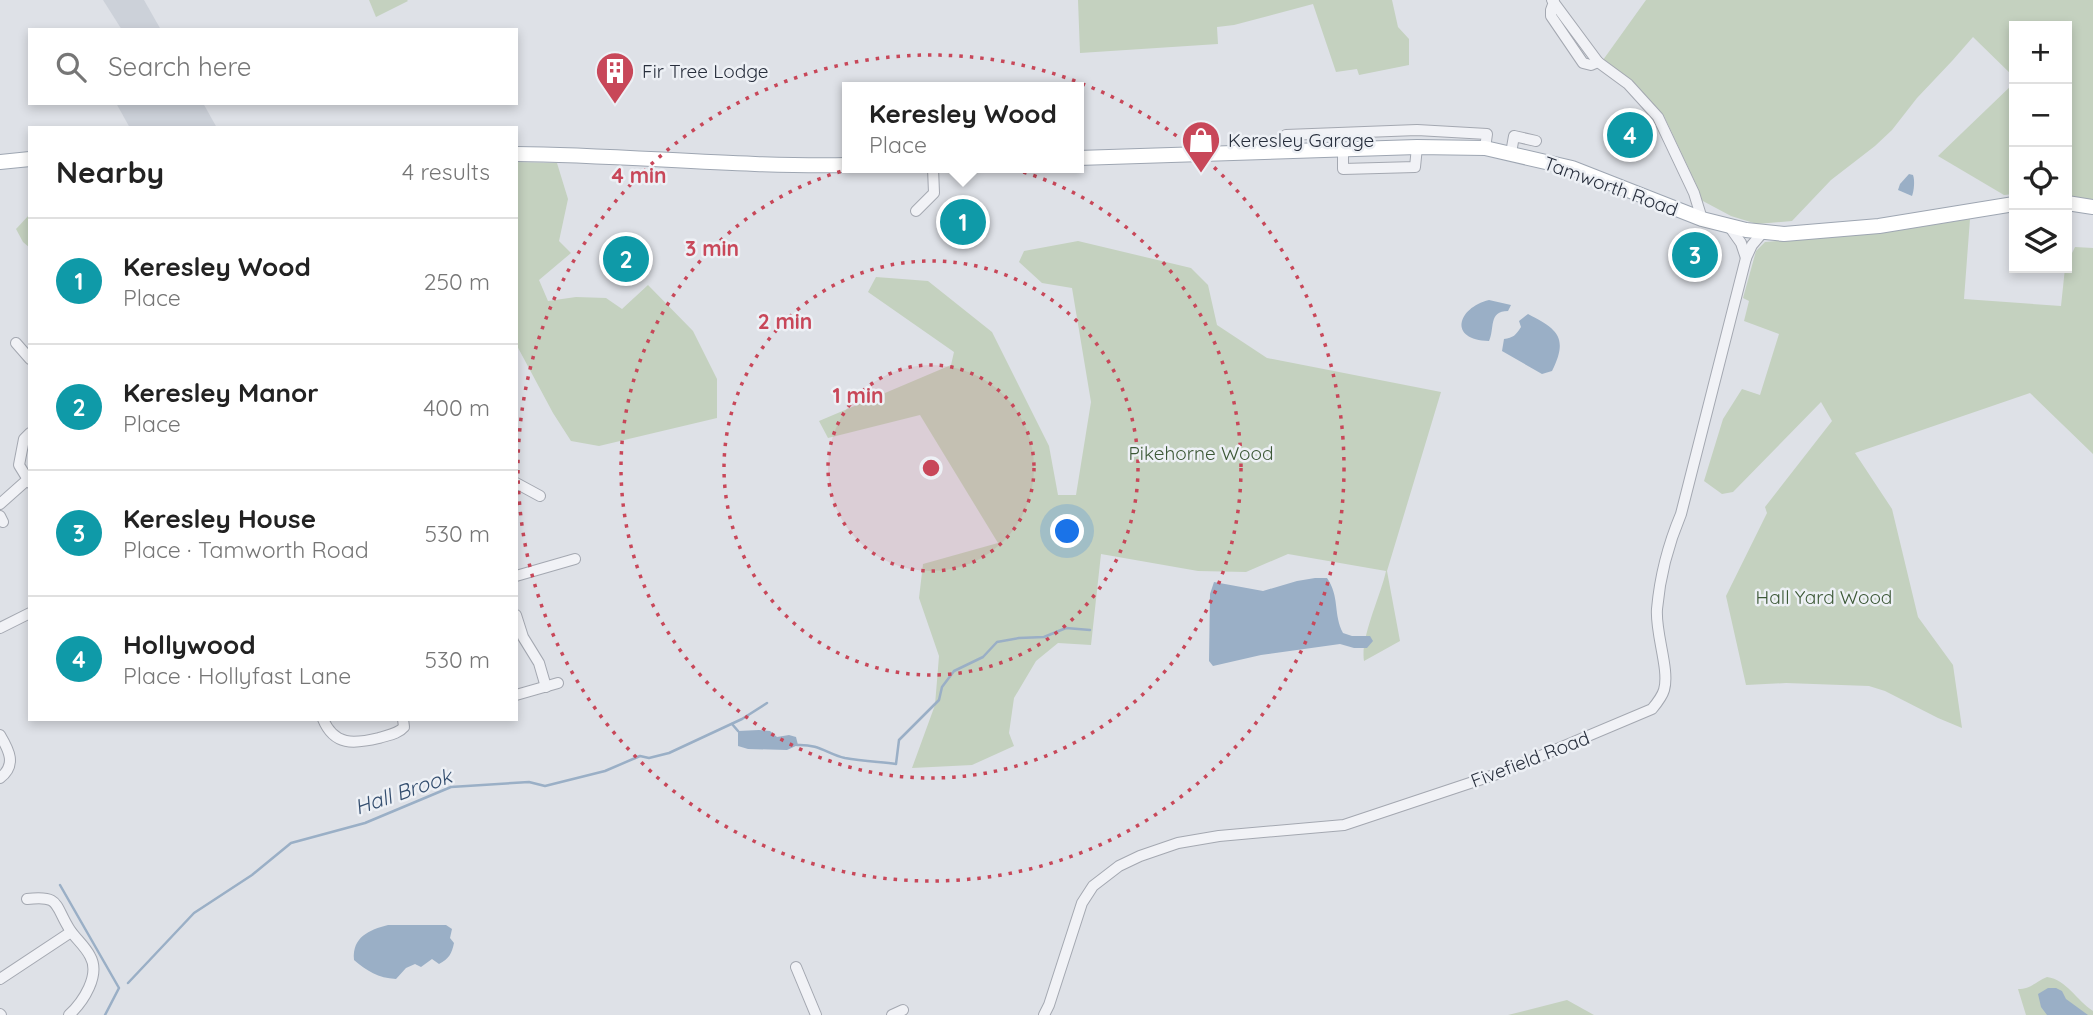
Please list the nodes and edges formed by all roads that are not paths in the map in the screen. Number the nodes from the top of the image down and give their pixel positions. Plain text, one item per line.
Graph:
1 (1553, 1) edge
2 (1536, 141) dead end
3 (1485, 148) junction
4 (1285, 151) junction
5 (1511, 153) junction
6 (518, 154) edge
7 (1084, 158) edge
8 (28, 159) edge
9 (0, 162) edge
10 (842, 165) edge
11 (933, 173) edge
12 (1694, 194) junction
13 (2072, 204) edge
14 (2009, 205) edge
15 (2093, 207) edge
16 (1673, 208) junction
17 (916, 211) dead end
18 (1702, 219) junction
19 (1729, 226) junction
20 (1763, 232) junction
21 (1746, 258) junction
22 (16, 343) dead end
23 (28, 357) edge
24 (28, 435) edge
25 (28, 479) edge
26 (28, 482) edge
27 (518, 484) edge
28 (540, 496) dead end
29 (0, 504) edge
30 (575, 559) dead end
31 (518, 575) edge
32 (28, 615) edge
33 (518, 621) edge
34 (0, 628) edge
35 (558, 683) dead end
36 (546, 687) junction
37 (518, 694) edge
38 (324, 721) edge
39 (402, 721) edge
40 (0, 735) edge
41 (0, 778) edge
42 (27, 899) dead end
43 (71, 932) junction
44 (796, 967) dead end
45 (0, 979) edge
46 (69, 1015) edge
47 (816, 1015) edge
48 (1044, 1015) edge

1 - 12 street
2 - 5 street
3 - 4 main road, Tamworth Road
3 - 4 street
3 - 5 main road, Tamworth Road
4 - 7 main road, Tamworth Road
5 - 16 main road, Tamworth Road
6 - 10 main road
8 - 9 main road
11 - 17 street
12 - 16 street
12 - 18 street
13 - 15 main road
14 - 20 main road, Tamworth Road
16 - 18 main road, Tamworth Road
18 - 19 main road, Tamworth Road
19 - 20 main road, Tamworth Road
19 - 21 street
20 - 21 street, Fivefield Road
21 - 48 street, Fivefield Road
22 - 23 street
24 - 25 street
26 - 29 street
27 - 28 street
30 - 31 street
32 - 34 street
33 - 36 street
35 - 36 street
36 - 37 street
38 - 39 street
40 - 41 street
42 - 43 street
43 - 45 street
43 - 46 street
44 - 47 street

